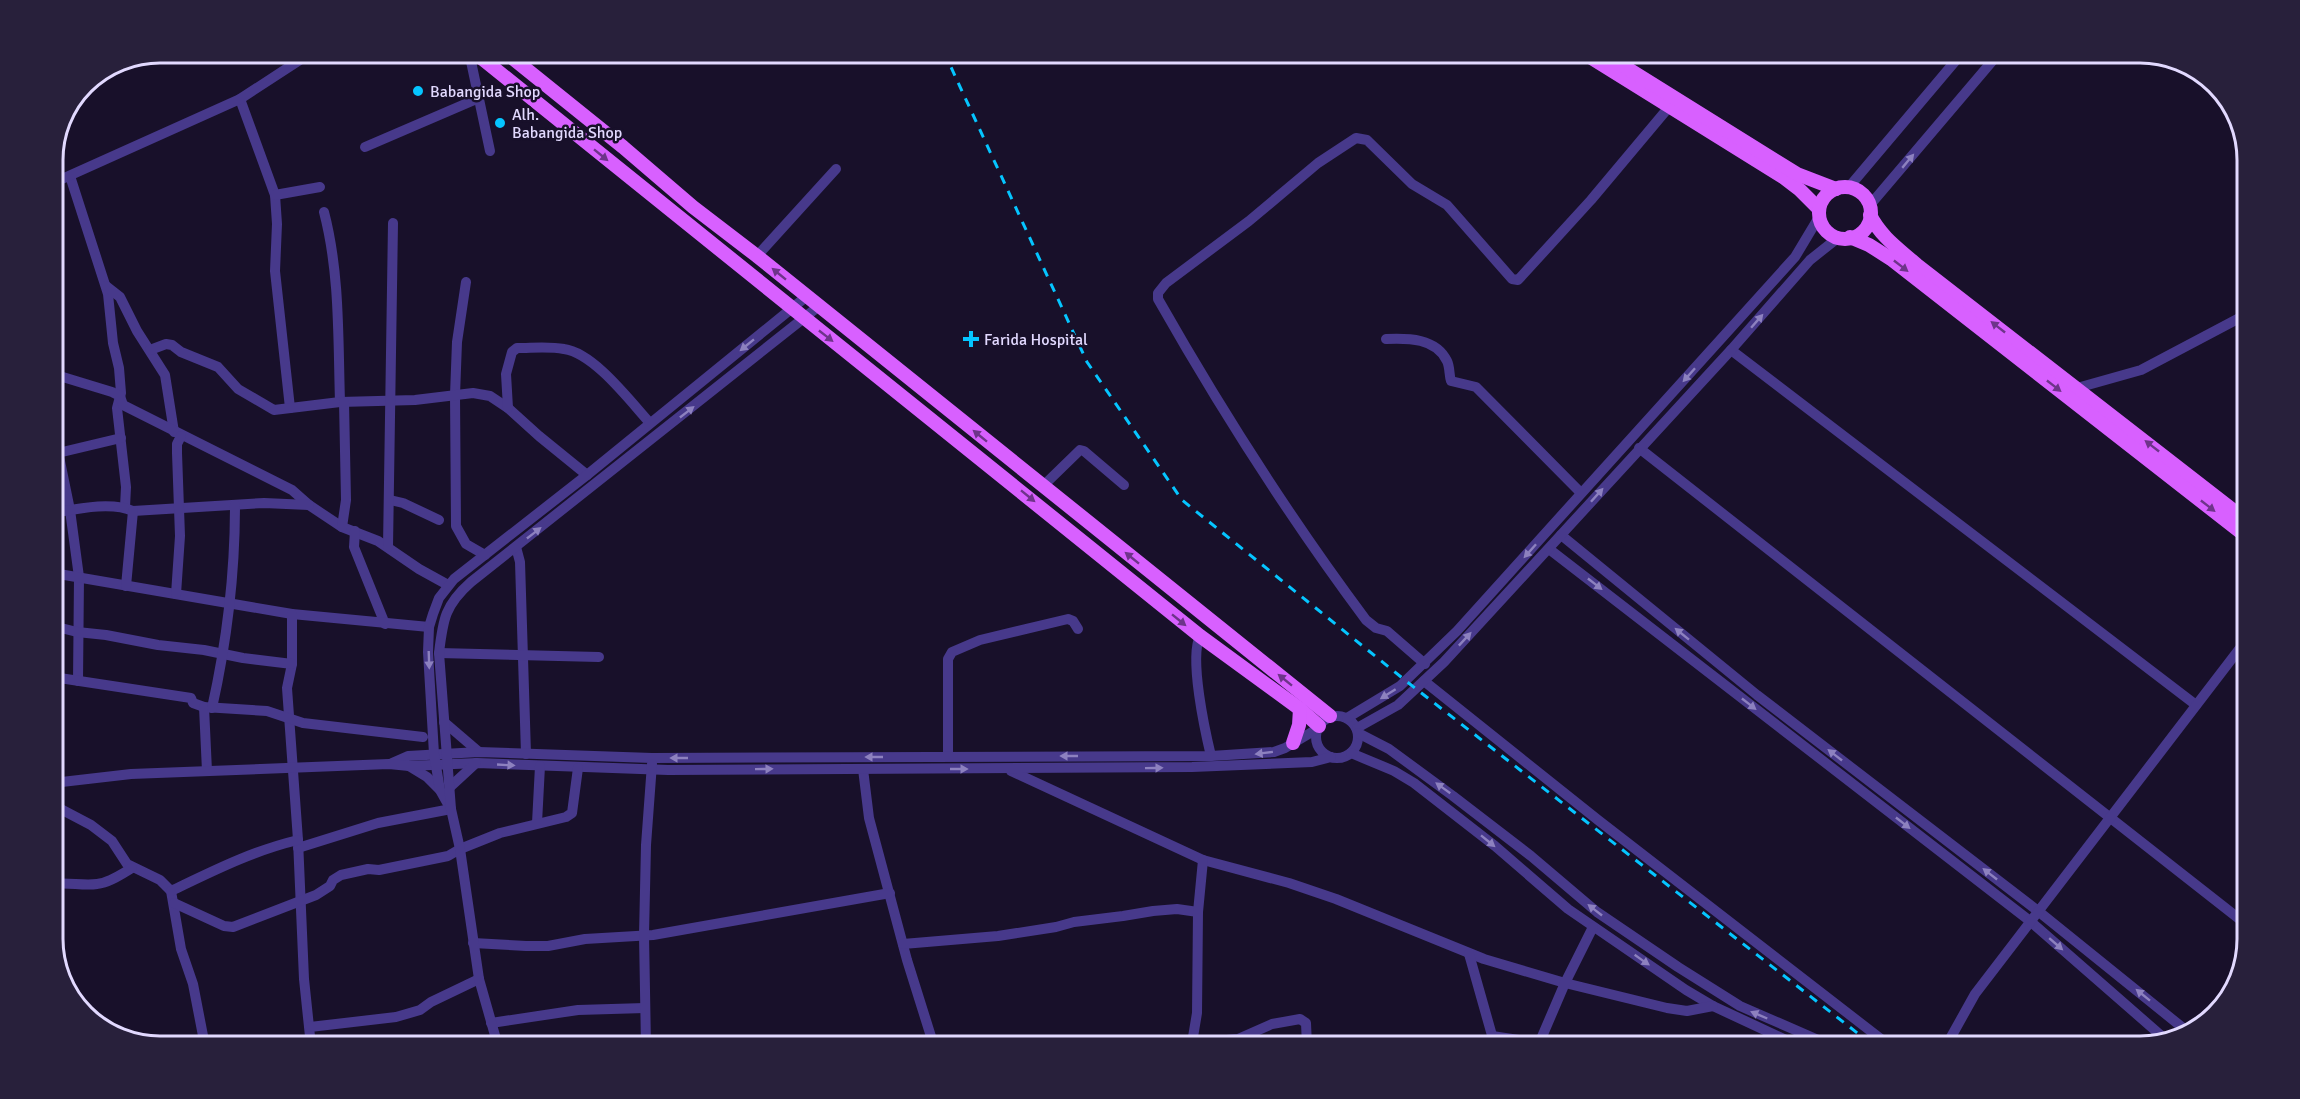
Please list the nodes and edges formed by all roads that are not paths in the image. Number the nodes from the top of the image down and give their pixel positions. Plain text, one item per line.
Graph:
1 (295, 63) edge
2 (471, 63) edge
3 (488, 63) edge
4 (519, 63) edge
5 (1599, 63) edge
6 (1619, 63) edge
7 (1953, 63) edge
8 (1991, 63) edge
9 (479, 98) junction
10 (240, 99) junction
11 (1669, 107) junction
12 (365, 147) dead end
13 (490, 151) dead end
14 (836, 169) dead end
15 (70, 176) junction
16 (63, 179) edge
17 (320, 187) dead end
18 (1842, 188) junction
19 (275, 199) junction
20 (1870, 210) junction
21 (324, 212) dead end
22 (1819, 213) junction
23 (393, 223) dead end
24 (1844, 237) junction
25 (757, 256) junction
26 (466, 282) dead end
27 (106, 286) junction
28 (807, 296) junction
29 (819, 306) junction
30 (793, 309) junction
31 (805, 319) junction
32 (2237, 319) edge
33 (1386, 339) dead end
34 (150, 350) junction
35 (1731, 350) junction
36 (63, 377) edge
37 (2077, 388) junction
38 (455, 395) junction
39 (120, 396) junction
40 (391, 401) junction
41 (342, 402) junction
42 (291, 408) junction
43 (508, 408) junction
44 (650, 423) junction
45 (178, 434) junction
46 (121, 438) junction
47 (1639, 448) junction
48 (63, 452) edge
49 (588, 475) junction
50 (63, 477) edge
51 (1124, 485) dead end
52 (1043, 486) junction
53 (1581, 493) junction
54 (390, 500) junction
55 (235, 505) junction
56 (309, 505) junction
57 (129, 509) junction
58 (178, 509) junction
59 (70, 510) junction
60 (63, 511) edge
61 (2237, 513) edge
62 (439, 520) dead end
63 (342, 527) junction
64 (2237, 529) edge
65 (355, 531) junction
66 (1561, 535) junction
67 (388, 547) junction
68 (516, 547) junction
69 (1549, 549) junction
70 (485, 555) junction
71 (63, 575) edge
72 (79, 577) junction
73 (448, 585) junction
74 (126, 586) junction
75 (176, 594) junction
76 (229, 603) junction
77 (292, 614) junction
78 (385, 624) junction
79 (429, 627) junction
80 (63, 628) edge
81 (1078, 629) dead end
82 (77, 632) junction
83 (1200, 636) junction
84 (2237, 652) edge
85 (439, 653) junction
86 (222, 654) junction
87 (524, 654) junction
88 (599, 657) dead end
89 (292, 664) junction
90 (1425, 664) junction
91 (63, 679) edge
92 (78, 681) junction
93 (1424, 681) junction
94 (2196, 705) junction
95 (208, 707) junction
96 (1300, 709) junction
97 (1330, 716) junction
98 (290, 718) junction
99 (1347, 718) junction
100 (444, 722) junction
101 (431, 723) junction
102 (1318, 728) junction
103 (1358, 730) junction
104 (423, 737) junction
105 (1293, 743) junction
106 (1351, 753) junction
107 (526, 754) junction
108 (948, 756) junction
109 (1211, 756) junction
110 (1331, 757) junction
111 (447, 758) junction
112 (478, 758) junction
113 (652, 758) junction
114 (434, 759) junction
115 (408, 761) junction
116 (540, 766) junction
117 (578, 768) junction
118 (293, 769) junction
119 (863, 769) junction
120 (1006, 769) junction
121 (651, 770) junction
122 (207, 771) junction
123 (63, 782) edge
124 (445, 789) junction
125 (451, 809) junction
126 (63, 810) edge
127 (2110, 817) junction
128 (537, 823) junction
129 (298, 844) junction
130 (460, 849) junction
131 (1203, 860) junction
132 (132, 868) junction
133 (63, 883) edge
134 (171, 891) junction
135 (890, 893) junction
136 (300, 900) junction
137 (174, 903) junction
138 (2037, 911) junction
139 (1198, 912) junction
140 (2237, 917) edge
141 (2030, 921) junction
142 (1593, 927) junction
143 (644, 935) junction
144 (473, 943) junction
145 (903, 944) junction
146 (1469, 954) junction
147 (479, 979) junction
148 (1565, 983) junction
149 (1713, 1006) junction
150 (645, 1008) junction
151 (490, 1023) junction
152 (310, 1027) junction
153 (2181, 1027) edge
154 (2159, 1034) edge
155 (203, 1036) edge
156 (310, 1036) edge
157 (494, 1036) edge
158 (645, 1036) edge
159 (927, 1036) edge
160 (1190, 1036) edge
161 (1245, 1036) edge
162 (1307, 1036) edge
163 (1492, 1036) edge
164 (1543, 1036) edge
165 (1776, 1036) edge
166 (1807, 1036) edge
167 (1876, 1036) edge
168 (1952, 1036) edge

1 - 10 street
2 - 9 street
3 -> 30 main road
4 - 25 main road
5 - 11 main road
6 - 18 main road
7 - 18 street
20 -> 8 street
9 - 12 street
9 - 13 street
10 - 15 street
10 - 19 street
11 - 22 main road
11 - 90 street
14 - 25 street
15 - 16 street
15 - 27 street
17 - 19 street
18 - 20 main road
18 - 22 main road
19 - 42 street
20 - 24 main road
37 -> 20 main road
21 - 41 street
22 - 24 main road
22 -> 53 street
23 - 40 street
35 -> 24 street
24 -> 64 main road
28 -> 25 main road
26 - 38 street
27 - 34 street
27 - 39 street
28 - 29 main road
28 - 30 street
29 - 31 street
52 -> 29 main road
30 - 31 main road
30 -> 44 street
68 -> 31 street
31 -> 83 main road
32 - 37 street
33 - 53 street
34 - 42 street
34 - 45 street
35 - 47 street
35 - 94 street
36 - 39 street
61 -> 37 main road
38 - 40 street
38 - 43 street
38 - 70 street
39 - 45 street
39 - 46 street
40 - 41 street
40 - 54 street
41 - 42 street
41 - 63 street
43 - 44 street
43 - 49 street
44 - 49 street
45 - 56 street
45 - 58 street
46 - 48 street
46 - 57 street
66 -> 47 street
47 - 127 street
49 - 70 street
50 - 59 street
51 - 52 street
97 -> 52 main road
53 -> 90 street
54 - 62 street
54 - 67 street
55 - 56 street
55 - 58 street
55 - 76 street
56 - 63 street
57 - 58 street
57 - 59 street
57 - 74 street
58 - 75 street
59 - 60 street
59 - 72 street
63 - 65 street
65 - 67 street
65 - 78 street
66 - 69 street
138 -> 66 street
67 - 73 street
68 - 85 street
68 - 87 street
93 -> 69 street
69 -> 141 street
70 - 73 street
71 - 72 street
72 - 74 street
72 - 82 street
73 - 79 street
74 - 75 street
75 - 76 street
76 - 77 street
76 - 86 street
77 - 78 street
77 - 89 street
78 - 79 street
79 -> 101 street
80 - 82 street
81 - 108 street
82 - 86 street
82 - 92 street
83 - 96 main road
83 - 109 street
84 - 94 street
85 - 87 street
85 - 100 street
86 - 89 street
86 - 95 street
87 - 88 street
87 - 107 street
89 - 98 street
90 -> 99 street
91 - 92 street
92 - 95 street
93 - 103 street
93 - 167 street
94 - 127 street
95 - 98 street
95 - 122 street
96 - 102 main road
96 - 105 main road
97 - 99 street
97 - 102 street
98 - 104 street
98 - 118 street
99 - 103 street
100 - 111 street
100 - 112 street
101 - 104 street
101 - 114 street
102 - 105 street
102 - 110 street
103 - 106 street
166 -> 103 street
104 - 115 street
105 -> 109 street
106 - 110 street
106 -> 142 street
107 - 112 street
107 - 113 street
109 -> 108 street
108 -> 113 street
120 -> 110 street
111 - 112 street
111 - 114 street
111 - 124 street
112 -> 116 street
112 - 124 street
113 - 121 street
114 - 115 street
114 - 124 street
115 - 118 street
115 - 124 street
116 - 117 street
116 - 128 street
117 - 121 street
117 - 128 street
118 - 122 street
118 - 129 street
119 -> 120 street
121 -> 119 street
119 - 135 street
120 - 131 street
121 - 143 street
122 - 123 street
124 - 125 street
125 - 129 street
125 - 130 street
126 - 132 street
127 - 138 street
127 - 140 street
128 - 130 street
129 - 134 street
129 - 136 street
130 - 136 street
130 - 144 street
131 - 139 street
131 - 146 street
132 - 133 street
132 - 134 street
134 - 137 street
135 - 143 street
135 - 145 street
136 - 137 street
136 - 152 street
137 - 155 street
138 - 141 street
153 -> 138 street
139 - 145 street
139 - 160 street
141 -> 154 street
141 - 168 street
142 - 148 street
142 -> 149 street
143 - 144 street
143 - 150 street
144 - 147 street
145 - 159 street
146 - 148 street
146 - 163 street
147 - 151 street
147 - 152 street
148 - 149 street
148 - 164 street
149 - 165 street
150 - 151 street
150 - 158 street
151 - 157 street
152 - 156 street
161 - 162 street

